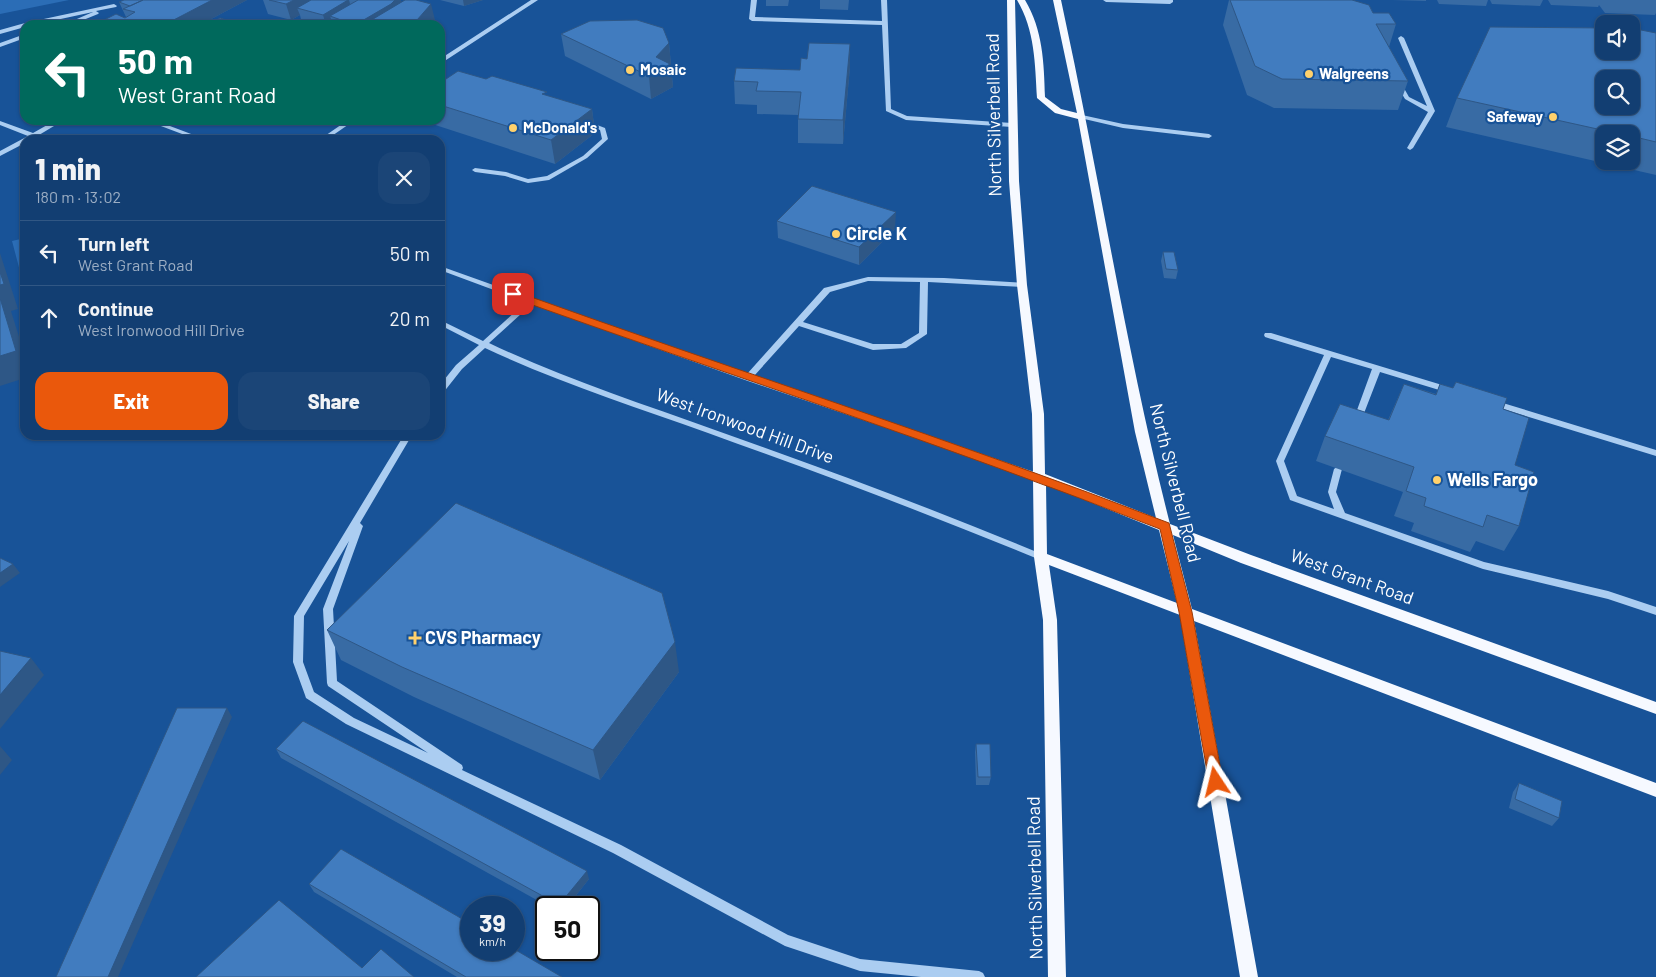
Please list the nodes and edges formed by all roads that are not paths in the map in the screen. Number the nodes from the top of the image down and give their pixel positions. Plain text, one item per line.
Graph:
1 (535, 0) edge
2 (754, 0) edge
3 (884, 0) edge
4 (1011, 0) edge
5 (1021, 0) edge
6 (1057, 0) edge
7 (1106, 0) edge
8 (1170, 0) edge
9 (120, 3) edge
10 (114, 6) junction
11 (48, 20) edge
12 (79, 20) edge
13 (885, 23) junction
14 (20, 26) edge
15 (0, 32) edge
16 (20, 38) edge
17 (1401, 38) dead end
18 (0, 45) edge
19 (445, 59) edge
20 (1394, 75) edge
21 (1432, 111) junction
22 (1082, 117) junction
23 (573, 119) edge
24 (0, 123) edge
25 (52, 125) edge
26 (162, 125) edge
27 (344, 125) edge
28 (1012, 125) junction
29 (33, 135) joint
30 (190, 135) edge
31 (330, 135) edge
32 (1209, 136) dead end
33 (20, 142) edge
34 (1410, 148) dead end
35 (0, 154) edge
36 (475, 170) dead end
37 (445, 270) edge
38 (924, 280) junction
39 (1022, 285) junction
40 (532, 301) junction
41 (798, 323) junction
42 (445, 325) edge
43 (1268, 335) dead end
44 (484, 345) junction
45 (1328, 353) junction
46 (1377, 368) junction
47 (748, 378) junction
48 (445, 384) edge
49 (1459, 393) edge
50 (1486, 401) edge
51 (1355, 428) edge
52 (405, 440) edge
53 (1656, 453) edge
54 (1338, 469) edge
55 (1037, 476) junction
56 (366, 507) junction
57 (1341, 515) junction
58 (1165, 526) junction
59 (1040, 557) junction
60 (1656, 611) edge
61 (1186, 612) junction
62 (1656, 708) edge
63 (484, 785) junction
64 (1656, 790) edge
65 (979, 977) edge
66 (1057, 977) edge
67 (1249, 977) edge

1 - 19 street
2 - 13 street
3 - 13 street
4 - 28 main road, North Silverbell Road
5 - 22 main road
6 - 22 main road, North Silverbell Road
7 - 8 street
9 - 10 street
10 - 11 street
10 - 12 street
13 - 28 street
14 - 15 street
16 - 18 street
17 - 21 street
20 - 21 street
21 - 34 street
22 - 32 street
22 - 58 main road, North Silverbell Road
23 - 36 street
24 - 29 street
25 - 29 street
26 - 30 street
27 - 31 street
28 - 39 main road, North Silverbell Road
33 - 35 street
37 - 40 street
38 - 39 street
38 - 41 street
38 - 41 street
39 - 55 main road, North Silverbell Road
40 - 44 street
40 - 47 street
41 - 47 street
42 - 44 street, West Ironwood Hill Drive
43 - 45 street
44 - 48 street
44 - 59 street, West Ironwood Hill Drive
45 - 46 street
45 - 57 street
46 - 49 street
46 - 51 street
47 - 55 street
50 - 53 street
52 - 56 street
54 - 57 street
55 - 58 main road, West Grant Road
55 - 59 main road, North Silverbell Road
56 - 63 street
56 - 63 street
57 - 60 street
58 - 61 main road, North Silverbell Road
58 - 62 main road, West Grant Road
59 - 61 main road
59 - 66 main road, North Silverbell Road
61 - 64 main road
61 - 67 main road, North Silverbell Road
63 - 65 street

